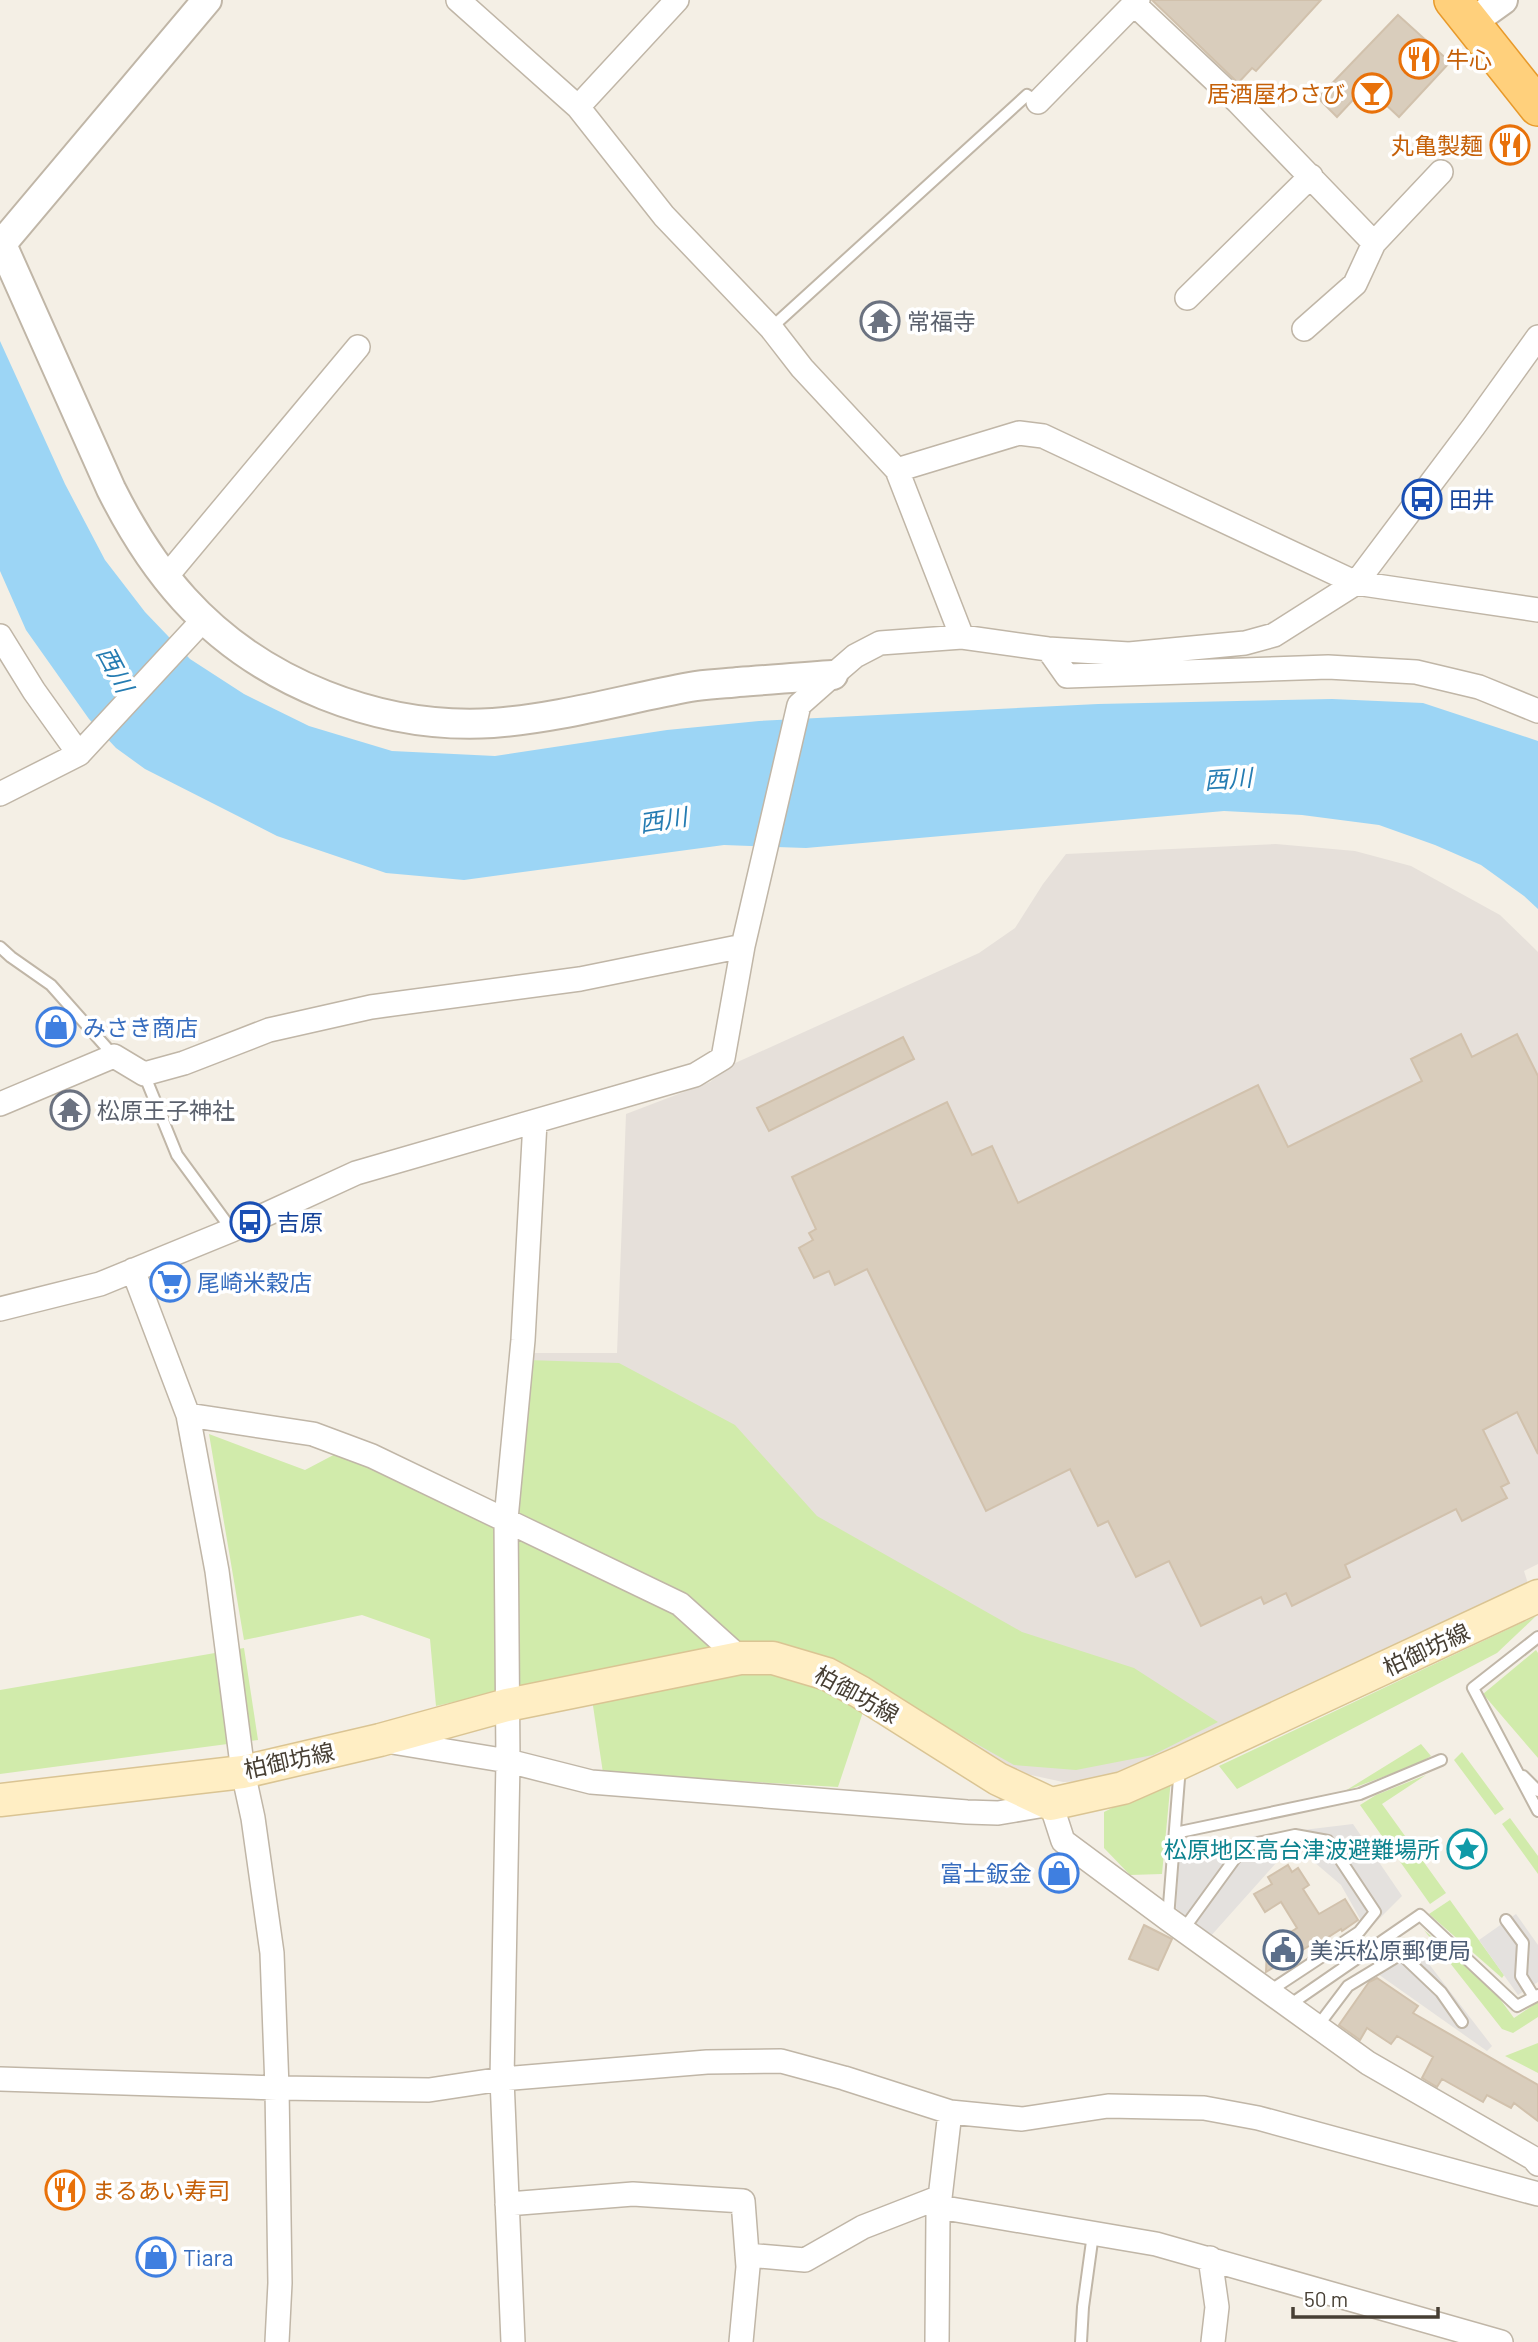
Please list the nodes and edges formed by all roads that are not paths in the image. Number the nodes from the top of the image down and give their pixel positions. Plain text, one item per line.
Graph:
1 (207, 0) edge
2 (458, 0) edge
3 (677, 0) edge
4 (1503, 0) edge
5 (1136, 2) edge
6 (1462, 11) edge
7 (1038, 102) joint
8 (578, 107) junction
9 (1538, 107) edge
10 (1441, 172) dead end
11 (1311, 176) junction
12 (1, 243) edge
13 (1374, 243) junction
14 (1187, 298) dead end
15 (771, 328) junction
16 (1304, 329) dead end
17 (1538, 337) edge
18 (358, 346) dead end
19 (897, 470) junction
20 (166, 578) junction
21 (1356, 583) junction
22 (1538, 610) edge
23 (205, 619) junction
24 (0, 636) edge
25 (962, 638) junction
26 (1048, 649) junction
27 (832, 675) junction
28 (1538, 711) edge
29 (83, 749) junction
30 (0, 794) edge
31 (743, 946) junction
32 (0, 947) edge
33 (114, 1056) junction
34 (144, 1074) junction
35 (0, 1104) edge
36 (535, 1122) junction
37 (232, 1230) junction
38 (133, 1270) junction
39 (0, 1310) edge
40 (188, 1415) junction
41 (506, 1519) junction
42 (1538, 1596) edge
43 (1538, 1637) edge
44 (740, 1658) junction
45 (507, 1705) junction
46 (380, 1740) junction
47 (1441, 1760) dead end
48 (508, 1761) junction
49 (1180, 1763) junction
50 (1514, 1766) junction
51 (243, 1772) junction
52 (1538, 1791) edge
53 (0, 1800) edge
54 (1051, 1804) junction
55 (1538, 1811) edge
56 (1175, 1833) junction
57 (1506, 1920) dead end
58 (1175, 1925) junction
59 (1268, 1992) junction
60 (1536, 1996) edge
61 (1287, 2006) junction
62 (1462, 2022) dead end
63 (1317, 2027) junction
64 (0, 2079) edge
65 (502, 2079) junction
66 (277, 2088) junction
67 (950, 2112) junction
68 (1538, 2164) edge
69 (1538, 2194) edge
70 (939, 2202) junction
71 (507, 2204) junction
72 (1093, 2234) junction
73 (747, 2255) junction
74 (1210, 2258) junction
75 (277, 2342) edge
76 (513, 2342) edge
77 (741, 2342) edge
78 (937, 2342) edge
79 (1082, 2342) edge
80 (1213, 2342) edge
81 (1502, 2342) edge

1 - 12 street
2 - 8 street
3 - 8 street
4 - 6 street
5 - 7 street
5 - 11 street
6 - 9 highway
7 - 15 lane
8 - 15 street
10 - 13 street
11 - 13 street
11 - 14 street
12 - 20 street
13 - 16 street
15 - 19 street
17 - 21 street
18 - 20 street
19 - 21 street
19 - 25 street
20 - 23 street
21 - 22 street
21 - 26 street
23 - 27 street
23 - 29 street
24 - 29 street
25 - 26 street
25 - 27 street
26 - 28 street
27 - 31 street
29 - 30 street
31 - 34 street
31 - 36 street
32 - 33 lane
33 - 34 street
33 - 35 street
34 - 37 lane
36 - 37 street
36 - 41 street
37 - 38 street
38 - 39 street
38 - 40 street
40 - 41 street
40 - 51 street
41 - 44 street
41 - 45 street
42 - 49 main road, 柏御坊線
43 - 50 lane
44 - 45 main road, 柏御坊線
44 - 54 main road, 柏御坊線
45 - 46 main road, 柏御坊線
45 - 48 street
46 - 48 street
46 - 51 main road, 柏御坊線
47 - 56 lane
48 - 54 street
48 - 65 street
49 - 54 main road, 柏御坊線
49 - 56 lane
50 - 52 lane
50 - 55 lane
51 - 53 main road, 柏御坊線
51 - 66 street
54 - 58 street
56 - 58 lane
57 - 60 lane
58 - 59 street
58 - 59 lane
59 - 61 street
60 - 61 lane
61 - 63 street
62 - 63 lane
63 - 68 street
64 - 66 street
65 - 66 street
65 - 67 street
65 - 71 street
66 - 75 street
67 - 69 street
67 - 70 street
70 - 72 street
70 - 73 street
70 - 78 street
71 - 73 street
71 - 76 street
72 - 74 street
72 - 79 lane
73 - 77 street
74 - 80 street
74 - 81 street

